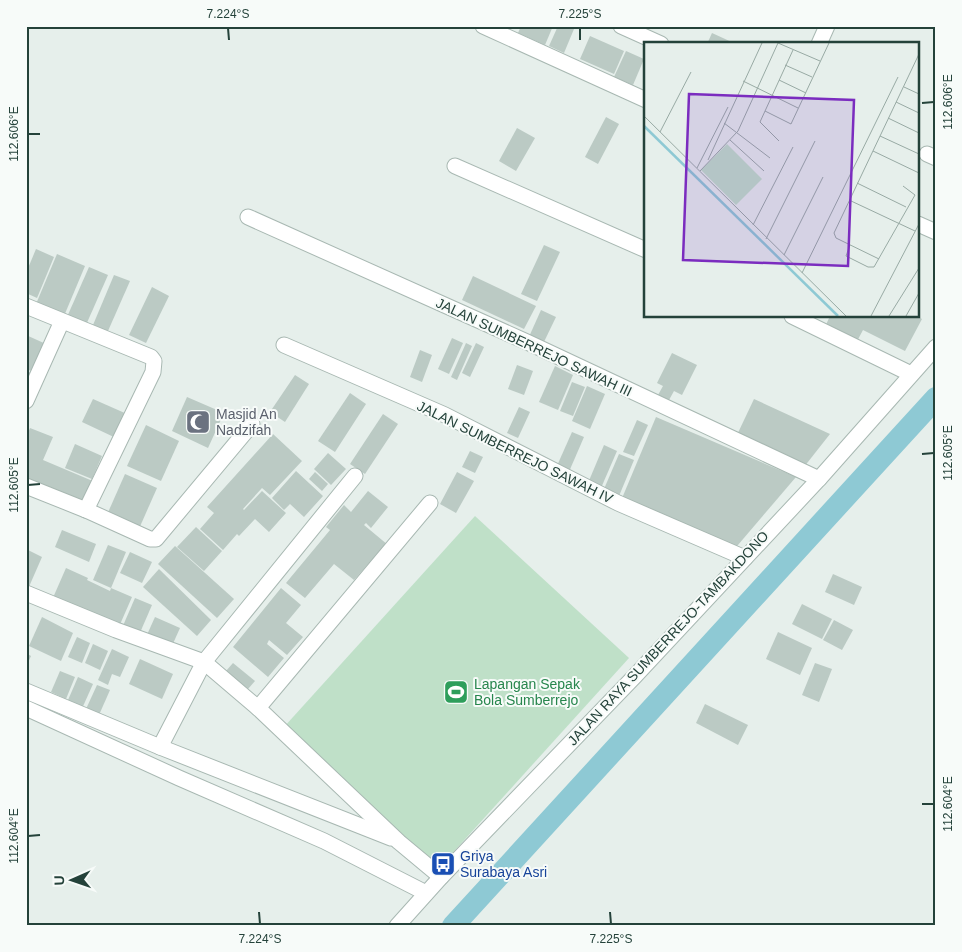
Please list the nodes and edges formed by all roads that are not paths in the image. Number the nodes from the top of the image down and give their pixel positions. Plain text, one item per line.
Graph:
1 (483, 26) edge
2 (621, 26) edge
3 (827, 26) edge
4 (657, 42) edge
5 (820, 42) edge
6 (644, 99) edge
7 (456, 166) dead end
8 (248, 217) dead end
9 (920, 225) edge
10 (936, 232) edge
11 (644, 249) edge
12 (26, 306) edge
13 (796, 318) edge
14 (62, 321) junction
15 (284, 346) dead end
16 (936, 347) edge
17 (911, 374) junction
18 (26, 401) edge
19 (252, 424) dead end
20 (355, 476) dead end
21 (819, 479) junction
22 (26, 486) edge
23 (430, 503) dead end
24 (86, 510) junction
25 (745, 558) junction
26 (26, 593) edge
27 (204, 662) junction
28 (26, 691) edge
29 (26, 708) edge
30 (258, 708) junction
31 (160, 747) junction
32 (399, 842) junction
33 (441, 877) junction
34 (426, 893) junction
35 (397, 926) edge

1 - 6 street
2 - 4 street
3 - 5 street
7 - 11 street
8 - 21 street, JALAN SUMBERREJO SAWAH III
9 - 10 street
12 - 14 street
13 - 17 street
14 - 18 street
14 - 24 street
15 - 25 street, JALAN SUMBERREJO SAWAH IV
16 - 17 street, JALAN RAYA SUMBERREJO-TAMBAKDONO
17 - 21 street, JALAN RAYA SUMBERREJO-TAMBAKDONO
19 - 24 street
20 - 27 street
21 - 25 street, JALAN RAYA SUMBERREJO-TAMBAKDONO
22 - 24 street
23 - 30 street
25 - 33 street, JALAN RAYA SUMBERREJO-TAMBAKDONO
26 - 27 street
27 - 30 street
27 - 31 street
28 - 31 street
29 - 34 street
30 - 32 street
31 - 32 street
32 - 33 street
33 - 34 street, JALAN RAYA SUMBERREJO-TAMBAKDONO
34 - 35 street, JALAN RAYA SUMBERREJO-TAMBAKDONO

